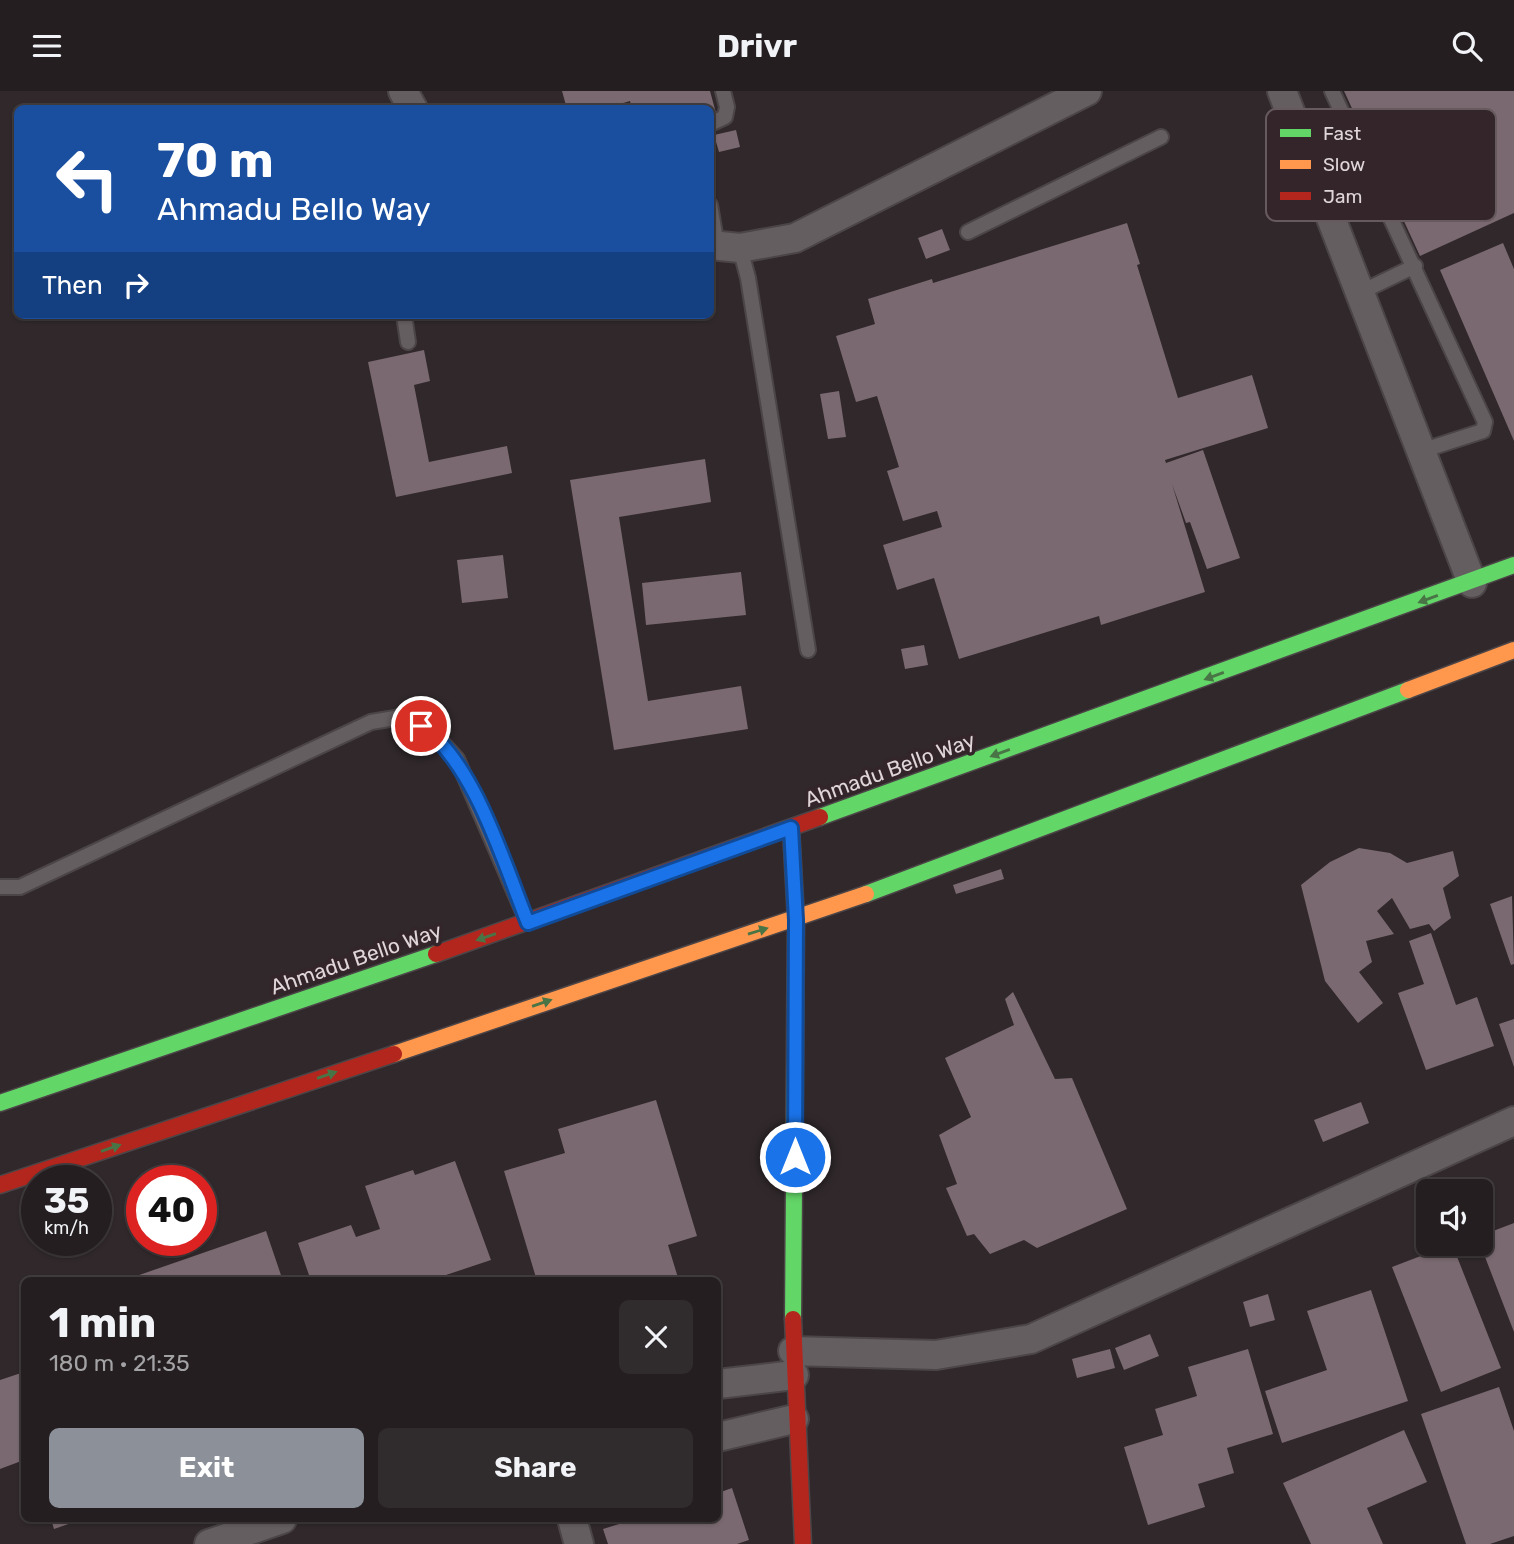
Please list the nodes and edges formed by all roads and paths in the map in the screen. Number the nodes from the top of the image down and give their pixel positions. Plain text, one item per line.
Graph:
1 (723, 91) edge
2 (1087, 91) edge
3 (1282, 91) edge
4 (1332, 91) edge
5 (1289, 109) edge
6 (1340, 109) edge
7 (714, 122) edge
8 (1161, 137) dead end
9 (714, 219) edge
10 (1332, 221) edge
11 (1393, 221) edge
12 (968, 232) dead end
13 (722, 246) edge
14 (1415, 267) junction
15 (1359, 293) junction
16 (405, 319) edge
17 (408, 342) dead end
18 (1421, 451) junction
19 (1514, 565) edge
20 (1472, 583) junction
21 (808, 650) dead end
22 (1514, 650) edge
23 (791, 828) junction
24 (0, 887) edge
25 (796, 920) junction
26 (528, 923) junction
27 (0, 1103) edge
28 (1514, 1121) edge
29 (0, 1185) edge
30 (794, 1363) junction
31 (721, 1383) edge
32 (794, 1419) junction
33 (721, 1436) edge
34 (273, 1522) edge
35 (573, 1522) edge
36 (209, 1544) edge
37 (579, 1544) edge
38 (803, 1544) edge

1 - 7 lane
2 - 13 street
3 - 5 street
4 - 6 lane
8 - 12 lane
9 - 13 lane
10 - 15 street
11 - 14 lane
13 - 21 lane
14 - 15 lane
14 - 18 lane
15 - 18 street
16 - 17 lane
18 - 20 street
19 - 20 main road, Ahmadu Bello Way
20 -> 23 main road, Ahmadu Bello Way
22 - 25 main road
23 - 25 main road
23 - 26 main road, Ahmadu Bello Way
24 - 26 lane
29 -> 25 main road
25 - 30 main road
26 -> 27 main road, Ahmadu Bello Way
28 - 30 street
30 - 31 street
30 - 32 main road
32 - 33 street
32 - 38 main road
34 - 36 street
35 - 37 street

